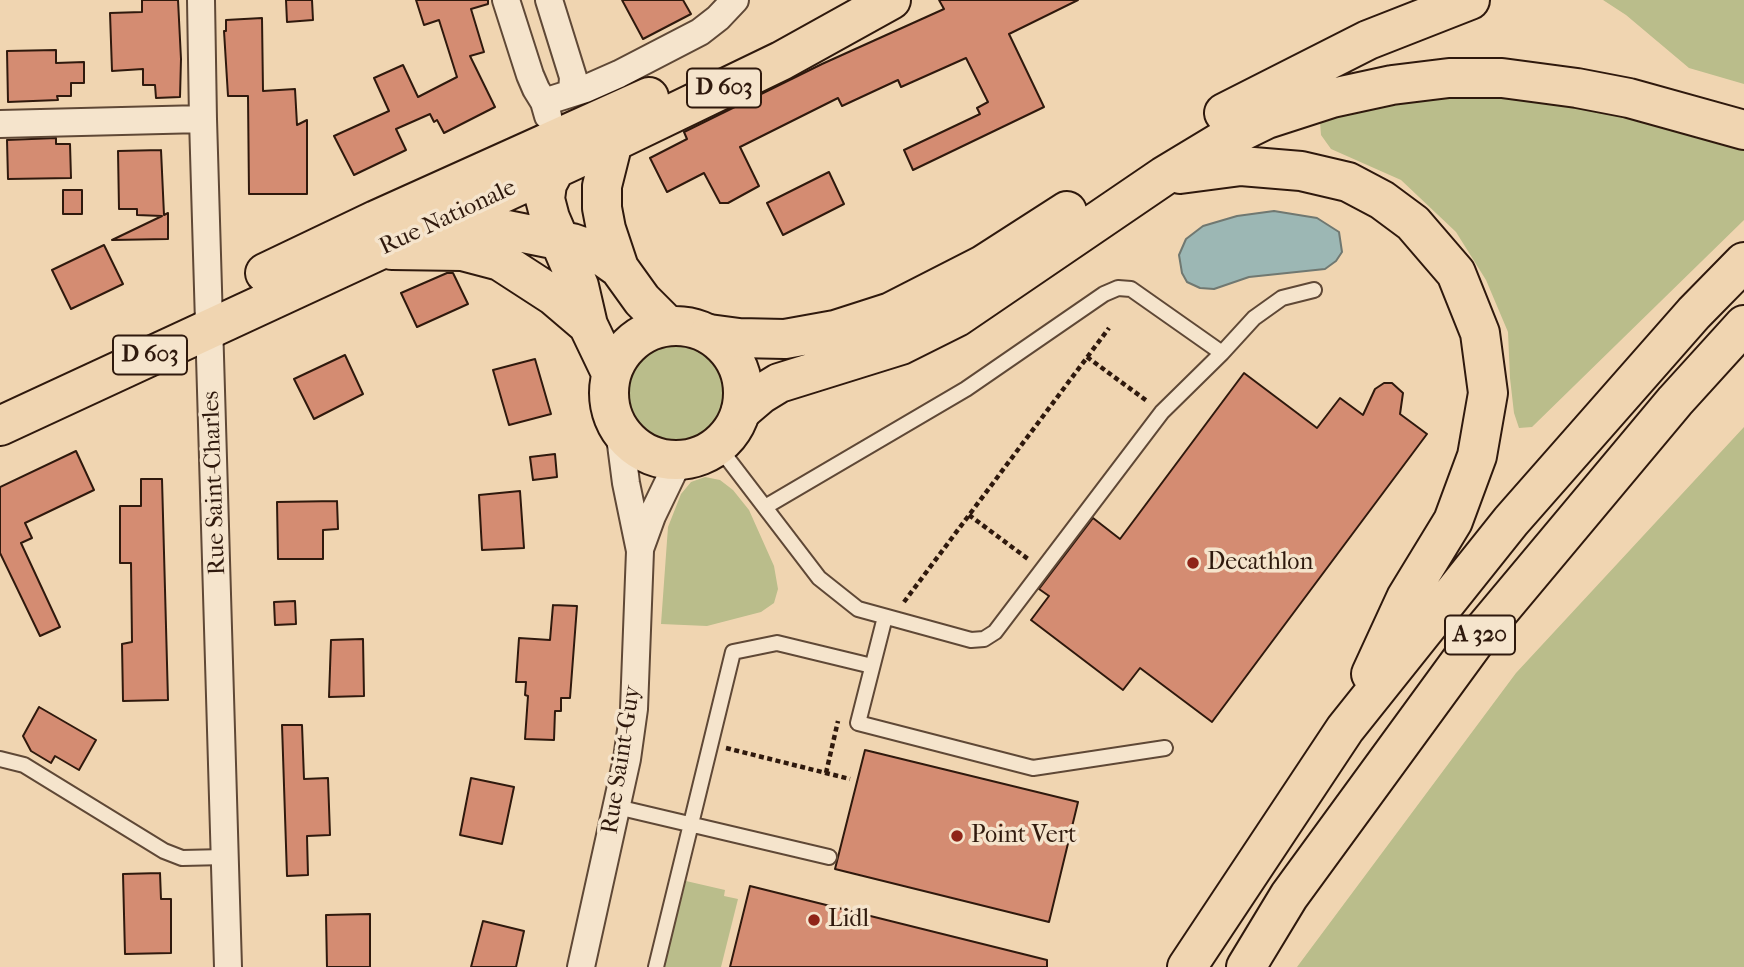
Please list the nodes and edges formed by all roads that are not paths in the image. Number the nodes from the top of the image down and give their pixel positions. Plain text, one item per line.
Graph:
1 (201, 0) edge
2 (506, 0) edge
3 (549, 0) edge
4 (734, 0) edge
5 (872, 0) edge
6 (891, 0) edge
7 (1470, 0) edge
8 (544, 102) junction
9 (1241, 104) junction
10 (1744, 116) edge
11 (202, 119) junction
12 (0, 124) edge
13 (1744, 130) edge
14 (575, 134) junction
15 (1164, 176) junction
16 (443, 221) junction
17 (378, 235) junction
18 (559, 240) junction
19 (1744, 262) edge
20 (619, 268) junction
21 (1314, 290) dead end
22 (209, 314) junction
23 (588, 325) junction
24 (667, 325) junction
25 (1744, 325) edge
26 (709, 334) junction
27 (1222, 353) junction
28 (1744, 356) edge
29 (611, 373) junction
30 (0, 398) edge
31 (1675, 401) junction
32 (741, 411) junction
33 (0, 426) edge
34 (619, 429) junction
35 (718, 446) junction
36 (679, 460) junction
37 (765, 507) junction
38 (640, 551) junction
39 (891, 619) junction
40 (872, 666) junction
41 (1345, 730) junction
42 (1165, 748) dead end
43 (0, 759) edge
44 (617, 807) junction
45 (692, 825) junction
46 (225, 857) junction
47 (830, 857) dead end
48 (228, 967) edge
49 (581, 967) edge
50 (656, 967) edge
51 (1187, 967) edge
52 (1246, 967) edge

1 - 11 street, Rue Saint-Charles
2 - 8 street
3 - 14 street
4 - 14 street
5 - 14 main road, Rue Nationale / D 603
6 - 14 main road, Rue Nationale / D 603
7 - 9 main road
8 - 14 street
8 - 14 street
9 - 10 main road
9 - 26 main road
11 - 12 street
11 - 22 street, Rue Saint-Charles
13 - 15 main road
14 - 16 main road, Rue Nationale / D 603
14 - 17 main road, Rue Nationale / D 603
14 - 18 main road
14 - 20 main road
15 - 32 main road
15 - 41 main road
16 - 17 main road, Rue Nationale / D 603
16 - 18 main road
17 - 22 main road, Rue Nationale / D 603
17 - 23 main road
18 - 20 main road
18 - 23 main road
19 - 41 main road, A 320
20 - 24 main road
21 - 27 lane
22 - 30 main road, Rue Nationale / D 603
22 - 33 main road, Rue Nationale / D 603
22 - 46 street, Rue Saint-Charles
23 - 29 main road
24 - 26 main road
24 - 29 main road
25 - 31 main road, A 320
26 - 32 main road
27 - 37 lane
27 - 39 lane
28 - 31 main road
29 - 34 main road
31 - 52 main road, A 320
32 - 35 main road
34 - 36 main road
34 - 38 street, Rue Saint-Guy
35 - 36 main road
35 - 37 lane
36 - 38 street, Rue Saint-Guy
37 - 39 lane
38 - 44 street, Rue Saint-Guy
39 - 40 lane
40 - 42 lane
40 - 45 lane
41 - 51 main road, A 320
43 - 46 lane
44 - 45 lane
44 - 49 street, Rue Saint-Guy
45 - 47 lane
45 - 50 lane
46 - 48 street, Rue Saint-Charles

